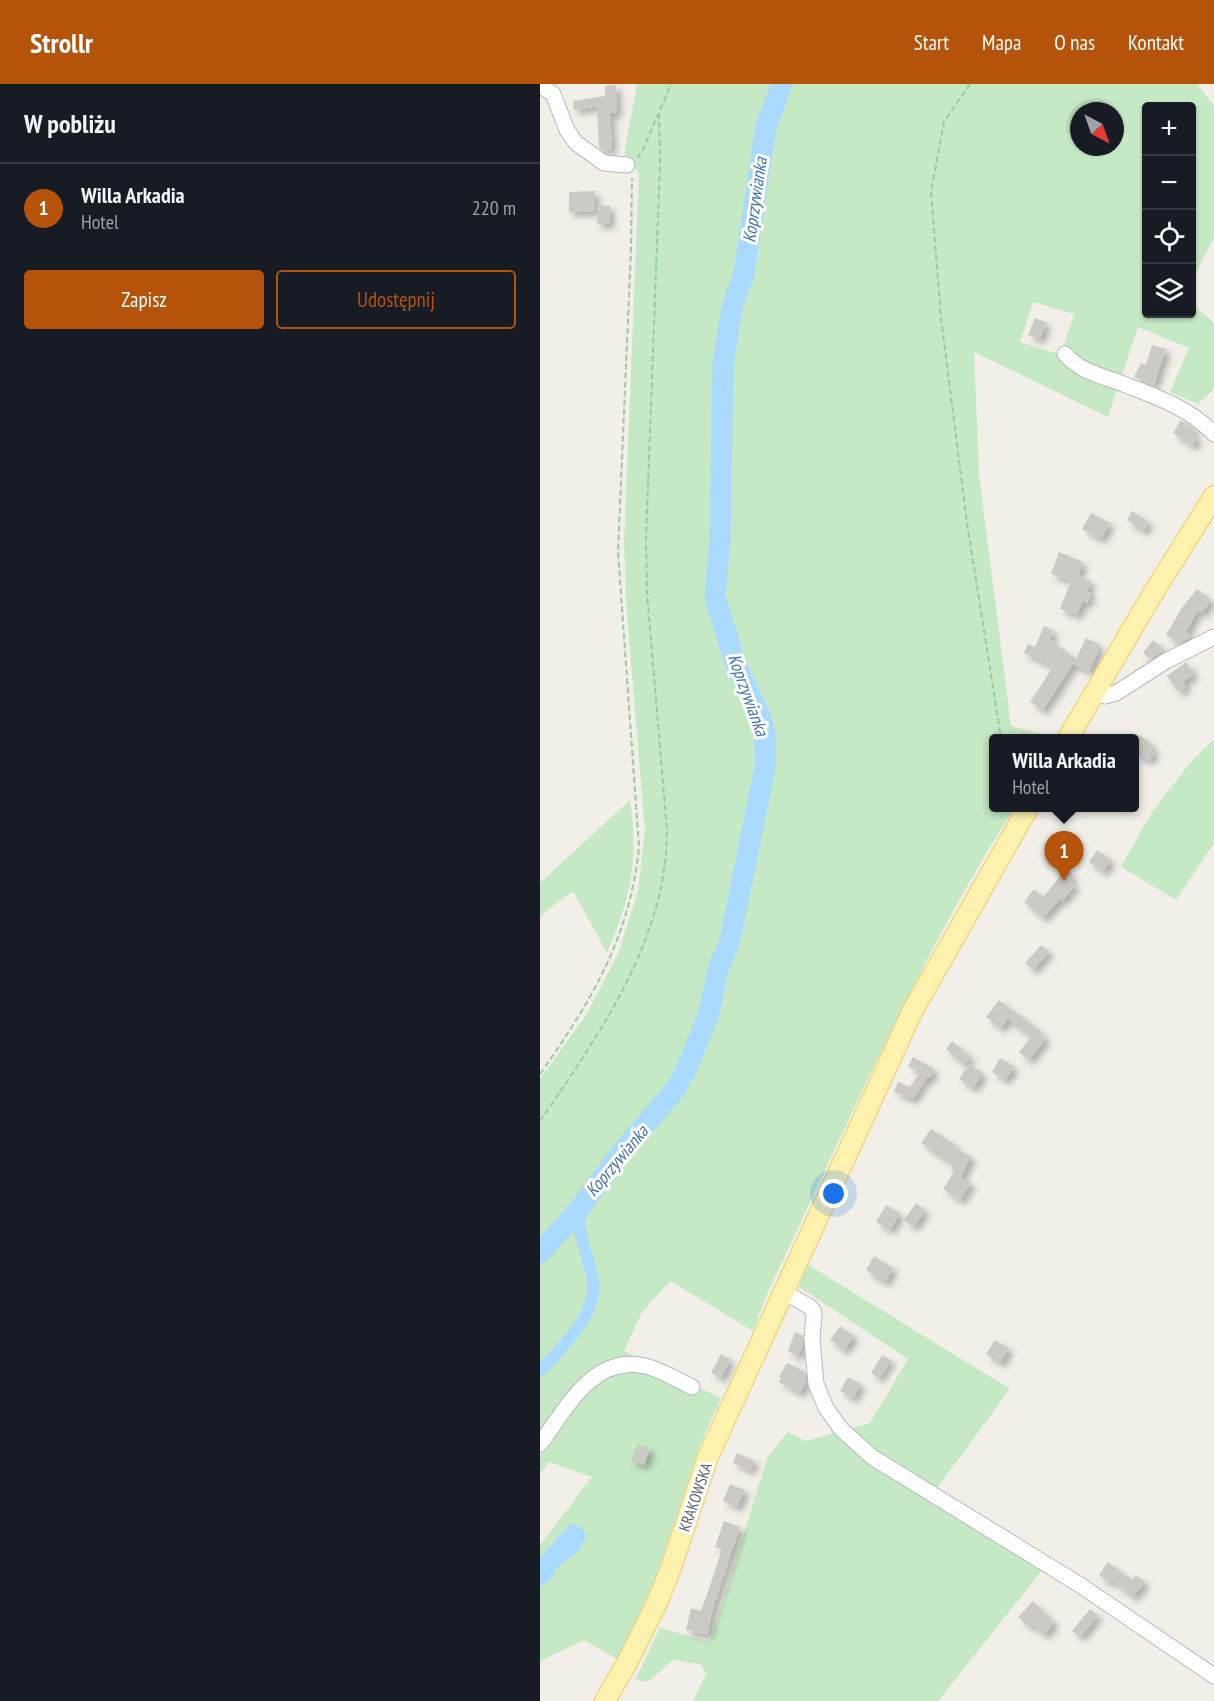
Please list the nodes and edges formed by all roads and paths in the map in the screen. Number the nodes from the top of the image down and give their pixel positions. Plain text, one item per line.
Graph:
1 (671, 84) edge
2 (970, 84) edge
3 (540, 85) edge
4 (659, 114) junction
5 (627, 165) junction
6 (1065, 354) dead end
7 (1214, 434) edge
8 (1214, 496) edge
9 (1214, 637) edge
10 (1095, 692) junction
11 (1000, 734) edge
12 (1070, 734) edge
13 (1025, 812) edge
14 (540, 1074) edge
15 (540, 1121) edge
16 (784, 1292) junction
17 (692, 1387) dead end
18 (540, 1444) edge
19 (1214, 1676) edge
20 (605, 1701) edge

1 - 4 path
2 - 11 path
3 - 5 street
4 - 5 path
4 - 15 path
5 - 14 path
6 - 7 street
8 - 10 main road
9 - 10 street
10 - 12 main road
13 - 16 main road, KRAKOWSKA
16 - 19 street
16 - 20 main road, KRAKOWSKA
17 - 18 street

